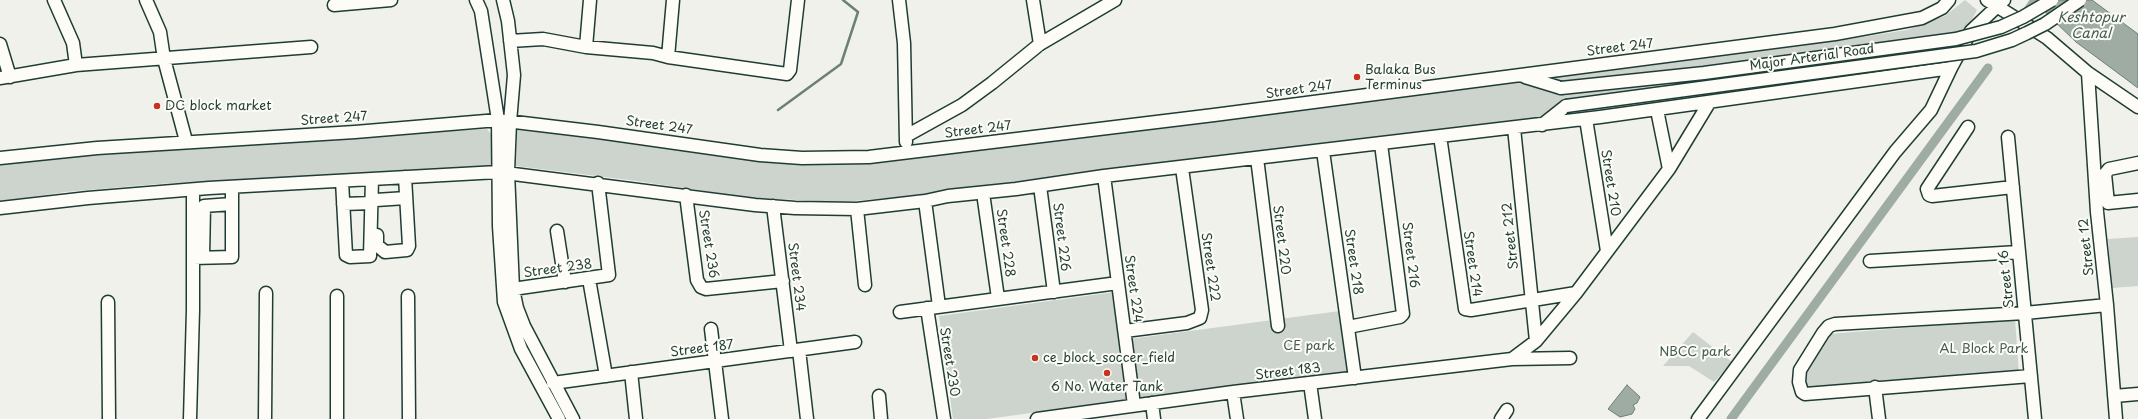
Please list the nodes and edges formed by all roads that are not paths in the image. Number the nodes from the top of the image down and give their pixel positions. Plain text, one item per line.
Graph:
1 (54, 0) edge
2 (146, 0) edge
3 (391, 0) edge
4 (476, 0) edge
5 (503, 0) edge
6 (673, 0) edge
7 (798, 0) edge
8 (899, 0) edge
9 (1033, 0) edge
10 (1115, 0) edge
11 (1949, 0) edge
12 (2052, 0) edge
13 (2080, 0) edge
14 (1996, 2) edge
15 (589, 3) edge
16 (334, 5) dead end
17 (510, 41) junction
18 (0, 44) edge
19 (1040, 44) junction
20 (311, 47) dead end
21 (586, 47) junction
22 (668, 57) junction
23 (164, 59) junction
24 (76, 65) junction
25 (1951, 68) junction
26 (2088, 73) junction
27 (1520, 76) junction
28 (5, 77) edge
29 (1709, 103) junction
30 (2138, 108) edge
31 (1657, 110) junction
32 (1586, 119) junction
33 (504, 121) junction
34 (1542, 124) junction
35 (1514, 128) junction
36 (1968, 128) dead end
37 (906, 136) junction
38 (1440, 136) junction
39 (2008, 137) dead end
40 (186, 141) junction
41 (1381, 144) junction
42 (1323, 151) junction
43 (906, 153) junction
44 (0, 158) edge
45 (1257, 158) junction
46 (2138, 163) edge
47 (1182, 168) junction
48 (1669, 169) junction
49 (503, 172) junction
50 (1104, 176) junction
51 (405, 178) junction
52 (374, 179) junction
53 (2100, 180) junction
54 (342, 181) junction
55 (598, 183) junction
56 (1040, 186) junction
57 (232, 187) junction
58 (2013, 188) junction
59 (193, 190) junction
60 (983, 193) junction
61 (686, 194) junction
62 (406, 198) junction
63 (2102, 198) junction
64 (2138, 200) edge
65 (925, 201) junction
66 (374, 202) junction
67 (232, 204) junction
68 (343, 204) junction
69 (773, 206) junction
70 (0, 208) edge
71 (857, 209) junction
72 (2138, 209) edge
73 (2097, 212) junction
74 (557, 231) dead end
75 (1607, 251) junction
76 (2018, 252) junction
77 (198, 258) junction
78 (1870, 261) dead end
79 (589, 279) junction
80 (783, 281) junction
81 (565, 282) junction
82 (1118, 283) junction
83 (865, 285) dead end
84 (513, 289) junction
85 (1054, 292) junction
86 (266, 293) dead end
87 (1576, 293) junction
88 (337, 296) dead end
89 (408, 296) dead end
90 (998, 298) junction
91 (1531, 301) junction
92 (108, 302) dead end
93 (2107, 305) junction
94 (933, 307) junction
95 (900, 312) dead end
96 (2024, 313) junction
97 (1278, 326) dead end
98 (1348, 327) junction
99 (711, 329) dead end
100 (1125, 331) junction
101 (1536, 341) junction
102 (855, 342) dead end
103 (795, 351) junction
104 (1570, 358) dead end
105 (1512, 359) junction
106 (715, 361) junction
107 (631, 372) junction
108 (606, 376) junction
109 (2031, 376) junction
110 (1355, 378) junction
111 (553, 383) junction
112 (1310, 383) junction
113 (1875, 387) junction
114 (1233, 392) junction
115 (2138, 394) edge
116 (879, 396) dead end
117 (2114, 396) junction
118 (1152, 403) junction
119 (1134, 405) junction
120 (1076, 416) edge
121 (109, 419) edge
122 (190, 419) edge
123 (265, 419) edge
124 (337, 419) edge
125 (409, 419) edge
126 (559, 419) edge
127 (573, 419) edge
128 (636, 419) edge
129 (722, 419) edge
130 (807, 419) edge
131 (881, 419) edge
132 (944, 419) edge
133 (1037, 419) edge
134 (1154, 419) edge
135 (1237, 419) edge
136 (1315, 419) edge
137 (1698, 419) edge
138 (1879, 419) edge
139 (2035, 419) edge
140 (2116, 419) edge

1 - 24 street
2 - 23 street
3 - 16 street
4 - 33 street
5 - 17 street
6 - 22 street
7 - 22 street
8 - 37 street
9 - 19 street
10 - 19 street
11 - 27 street, Street 247
12 - 27 street, Major Arterial Road, bridge
13 - 34 street, Major Arterial Road, bridge
14 - 25 street
14 - 26 street
15 - 21 street
17 - 21 street
17 - 33 street
18 - 28 street
19 - 37 street
20 - 23 street
21 - 22 street
23 - 24 street
23 - 40 street
24 - 28 street
25 - 29 street
25 - 137 street
26 - 30 street
26 - 53 street, Street 12
27 - 43 street, Street 247
29 - 31 street
29 - 48 street, Street 183
31 - 32 street
31 - 48 street
32 - 34 street
32 - 75 street, Street 210
33 - 40 street, Street 247
33 - 43 street, Street 247
33 - 49 street
34 - 35 street
35 - 38 street
35 - 91 street, Street 212
36 - 58 street
37 - 43 street
38 - 41 street
38 - 91 street, Street 214
39 - 58 street, Street 16
40 - 44 street, Street 247
41 - 42 street
41 - 98 street, Street 216
42 - 45 street
42 - 98 street, Street 218
45 - 47 street
45 - 97 street, Street 220
46 - 53 street
47 - 50 street
47 - 100 street, Street 222
48 - 75 street, Street 183
49 - 51 street
49 - 55 street
49 - 84 street
49 - 126 street
50 - 56 street
50 - 82 street, Street 224
51 - 52 street
51 - 62 street
52 - 54 street
52 - 66 street
53 - 63 street, Street 12
54 - 57 street
54 - 68 street
55 - 61 street
55 - 79 street, Street 238
56 - 60 street
56 - 85 street, Street 226
57 - 59 street
57 - 67 street
58 - 76 street, Street 16
59 - 70 street
59 - 77 street
60 - 65 street
60 - 90 street, Street 228
61 - 69 street
61 - 80 street, Street 236
62 - 66 street
62 - 66 street
63 - 64 street
63 - 73 street, Street 12
65 - 71 street
65 - 94 street, Street 230
66 - 68 street
66 - 68 street
67 - 77 street
67 - 77 street
69 - 71 street
69 - 80 street, Street 234
71 - 83 street
72 - 73 street
73 - 93 street, Street 12
74 - 81 street
75 - 87 street, Street 183
76 - 78 street
76 - 96 street, Street 16
77 - 122 street
79 - 81 street, Street 238
79 - 108 street
80 - 103 street, Street 234
81 - 84 street, Street 238
82 - 85 street
82 - 100 street, Street 224
84 - 111 street
85 - 90 street
86 - 123 street
87 - 91 street, Street 214
87 - 101 street, Street 183
88 - 124 street
89 - 125 street
90 - 94 street
91 - 101 street, Street 212
92 - 121 street
93 - 96 street
93 - 117 street, Street 12
94 - 95 street
94 - 132 street, Street 230
96 - 109 street, Street 16
96 - 113 street
98 - 110 street, Street 218
99 - 106 street
100 - 119 street, Street 224
101 - 105 street, Street 183
102 - 103 street, Street 187
103 - 106 street, Street 187
103 - 130 street, Street 234
104 - 105 street
105 - 110 street, Street 183
106 - 107 street, Street 187
106 - 129 street
107 - 108 street, Street 187
107 - 128 street
108 - 111 street, Street 187
109 - 113 street
109 - 139 street, Street 16
110 - 112 street, Street 183
111 - 127 street
112 - 114 street, Street 183
112 - 136 street
113 - 138 street
114 - 118 street, Street 183
114 - 135 street
115 - 117 street
116 - 131 street
117 - 140 street, Street 12
118 - 119 street, Street 183
118 - 134 street
119 - 120 street, Street 183
120 - 133 street, Street 183

